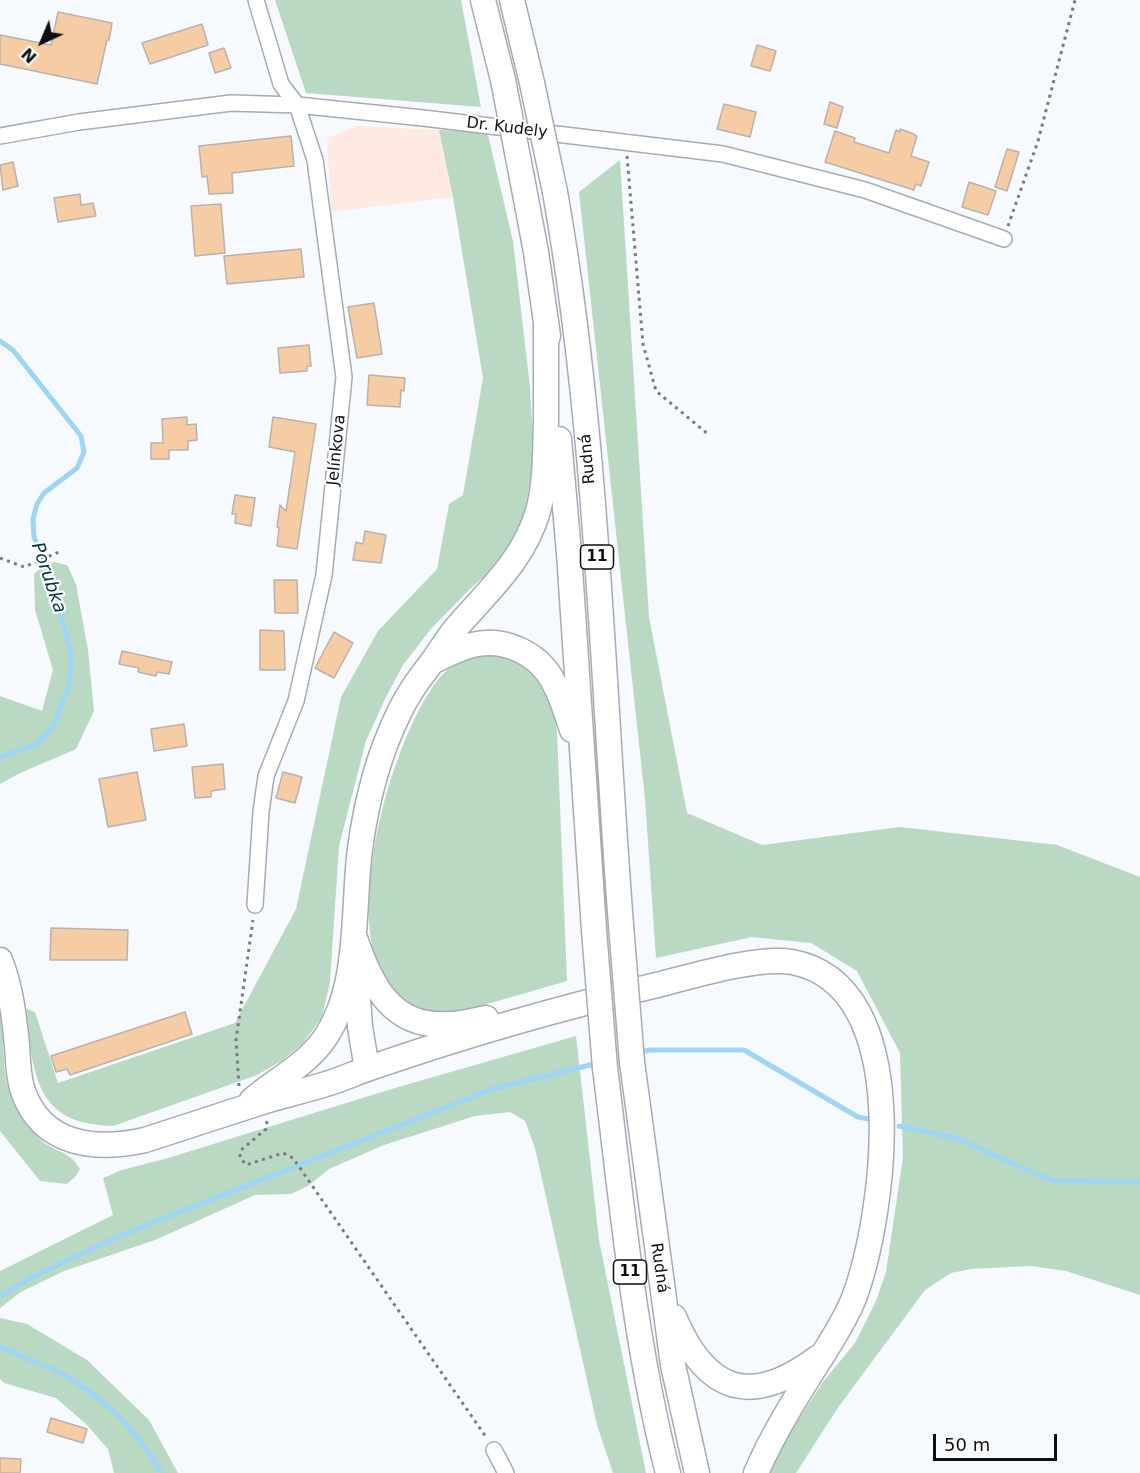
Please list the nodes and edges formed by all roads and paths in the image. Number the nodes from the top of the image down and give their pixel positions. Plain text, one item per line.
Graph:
1 (256, 0) edge
2 (483, 0) edge
3 (512, 0) edge
4 (1075, 0) edge
5 (297, 105) junction
6 (0, 136) edge
7 (626, 142) junction
8 (1004, 239) joint
9 (546, 321) junction
10 (709, 435) dead end
11 (59, 552) dead end
12 (0, 558) edge
13 (432, 662) junction
14 (582, 759) junction
15 (255, 905) joint
16 (354, 936) junction
17 (0, 960) edge
18 (566, 1007) junction
19 (367, 1069) junction
20 (251, 1105) junction
21 (661, 1284) junction
22 (824, 1353) junction
23 (494, 1450) joint
24 (506, 1473) edge
25 (668, 1473) edge
26 (697, 1473) edge
27 (756, 1473) edge

1 - 5 street, Jelínkova
2 - 9 highway, Rudná / 11, bridge
3 - 21 highway, Rudná / 11, bridge
4 - 8 path
5 - 6 street, Dr. Kudely
5 - 7 street, Dr. Kudely
5 - 15 street, Jelínkova
7 - 8 street, Dr. Kudely
7 - 10 path
9 - 13 highway
9 - 14 highway, Rudná / 11
11 - 12 path
13 - 14 highway
13 - 16 highway
14 - 25 highway, Rudná / 11, bridge
15 - 20 path
16 - 18 highway
16 - 19 highway
16 - 20 highway
17 - 20 highway
18 - 19 highway
18 - 22 highway
19 - 20 highway
20 - 23 path
21 - 22 highway
21 - 26 highway, Rudná / 11
22 - 27 highway
23 - 24 street

